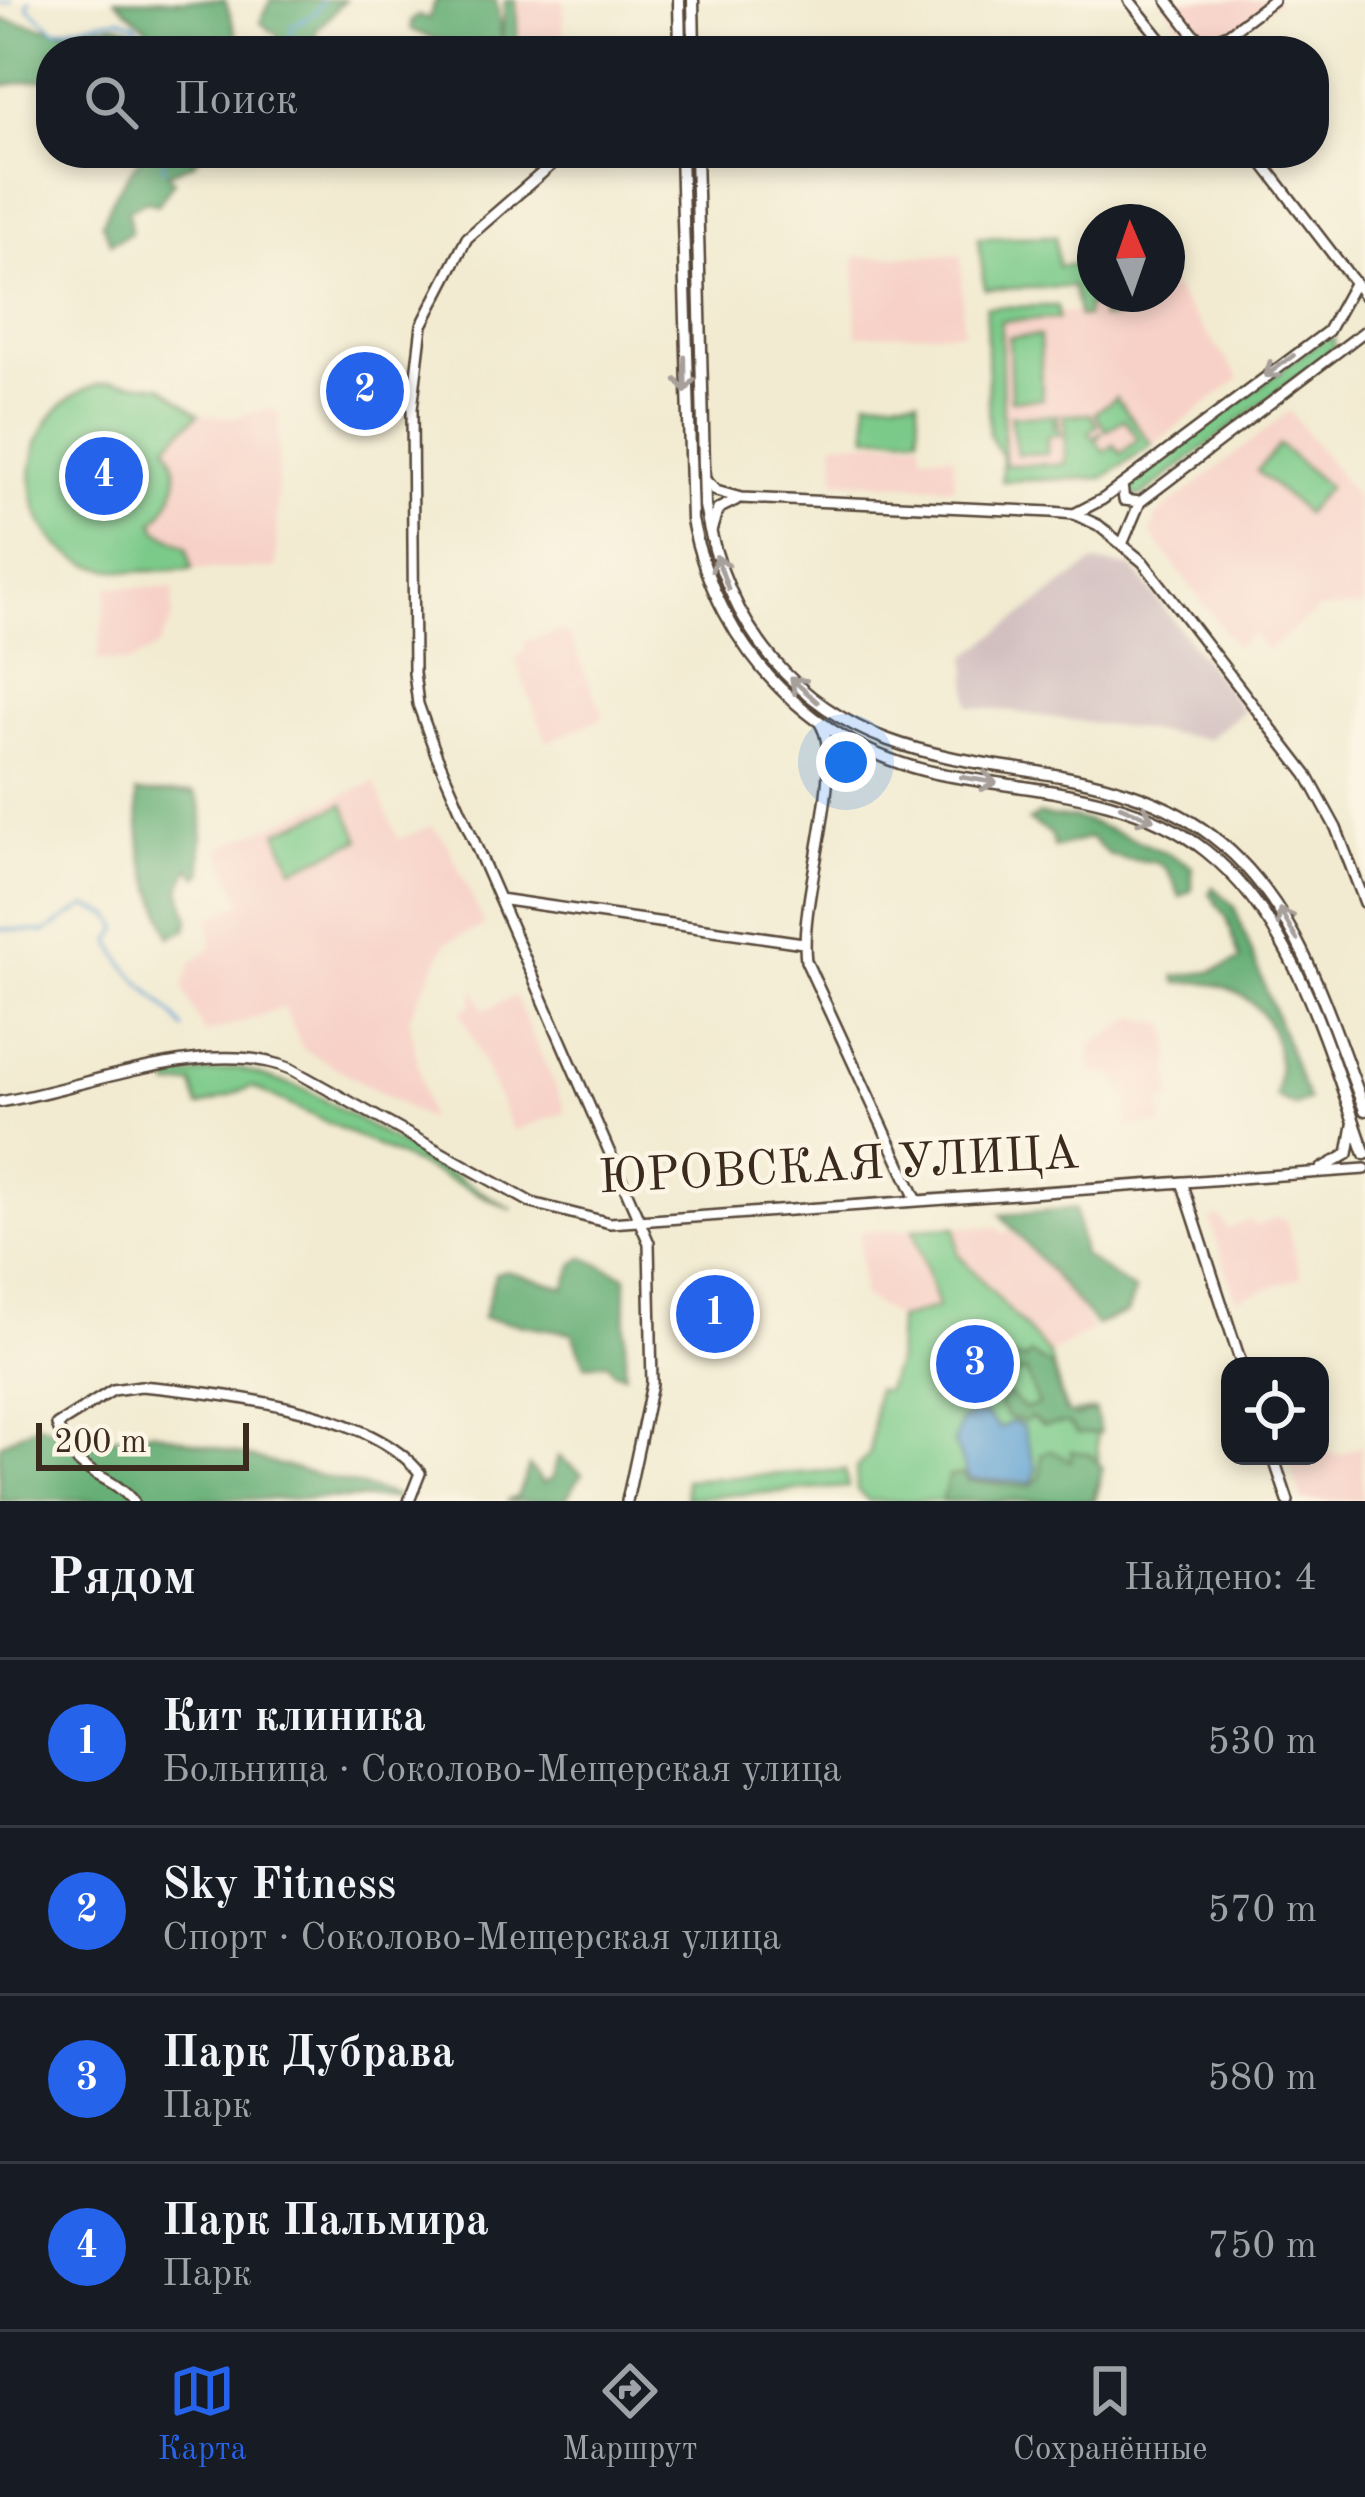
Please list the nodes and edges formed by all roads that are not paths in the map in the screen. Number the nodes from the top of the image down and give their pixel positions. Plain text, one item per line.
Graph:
1 (679, 0) edge
2 (693, 0) edge
3 (1130, 0) edge
4 (1166, 0) edge
5 (1273, 0) edge
6 (685, 36) edge
7 (691, 36) edge
8 (1158, 36) edge
9 (1196, 36) edge
10 (1223, 36) edge
11 (546, 168) edge
12 (681, 168) edge
13 (696, 168) edge
14 (1267, 168) edge
15 (1355, 282) junction
16 (1365, 296) edge
17 (1328, 331) junction
18 (1365, 331) edge
19 (1342, 348) junction
20 (703, 478) junction
21 (1122, 485) junction
22 (741, 498) junction
23 (1140, 502) junction
24 (1074, 514) junction
25 (710, 537) junction
26 (1123, 542) junction
27 (820, 724) junction
28 (856, 745) junction
29 (922, 753) junction
30 (829, 759) junction
31 (917, 768) junction
32 (1092, 783) junction
33 (1090, 799) junction
34 (499, 899) junction
35 (1365, 903) edge
36 (803, 943) junction
37 (1310, 969) junction
38 (1297, 974) junction
39 (0, 1102) edge
40 (1365, 1110) edge
41 (1353, 1121) junction
42 (1365, 1154) edge
43 (1365, 1168) edge
44 (1310, 1173) junction
45 (1182, 1182) junction
46 (917, 1201) junction
47 (642, 1221) junction
48 (1239, 1357) edge
49 (1276, 1465) edge
50 (134, 1501) edge
51 (409, 1501) edge
52 (627, 1501) edge
53 (1288, 1501) edge

1 - 6 main road
2 - 7 main road
3 - 8 street
4 - 9 street
5 - 10 street
11 - 34 street
12 -> 27 main road
13 - 20 main road
14 - 15 street
15 - 16 street
15 - 17 street
17 - 19 street
17 -> 21 street
18 - 19 street
19 - 23 street
20 - 22 street
20 - 25 main road
21 - 23 street
21 - 24 street
22 - 24 street
22 - 25 street
23 - 26 street
24 - 26 street
29 -> 25 main road
26 - 35 street
27 - 28 main road
27 - 30 street
28 - 30 street
28 - 31 main road
29 - 31 street
29 - 32 main road
30 - 36 street
31 -> 33 main road
32 - 33 street
37 -> 32 main road
33 -> 38 main road
34 - 36 street
34 - 47 street
36 - 46 street
37 - 38 street
37 - 40 main road
38 - 41 main road
39 - 47 street, ЮРОВСКАЯ УЛИЦА
41 - 42 main road
41 - 44 street
43 - 44 street, ЮРОВСКАЯ УЛИЦА
44 - 45 street, ЮРОВСКАЯ УЛИЦА
45 - 46 street, ЮРОВСКАЯ УЛИЦА
45 - 48 street
46 - 47 street, ЮРОВСКАЯ УЛИЦА
47 - 52 street
49 - 53 street
50 - 51 street

